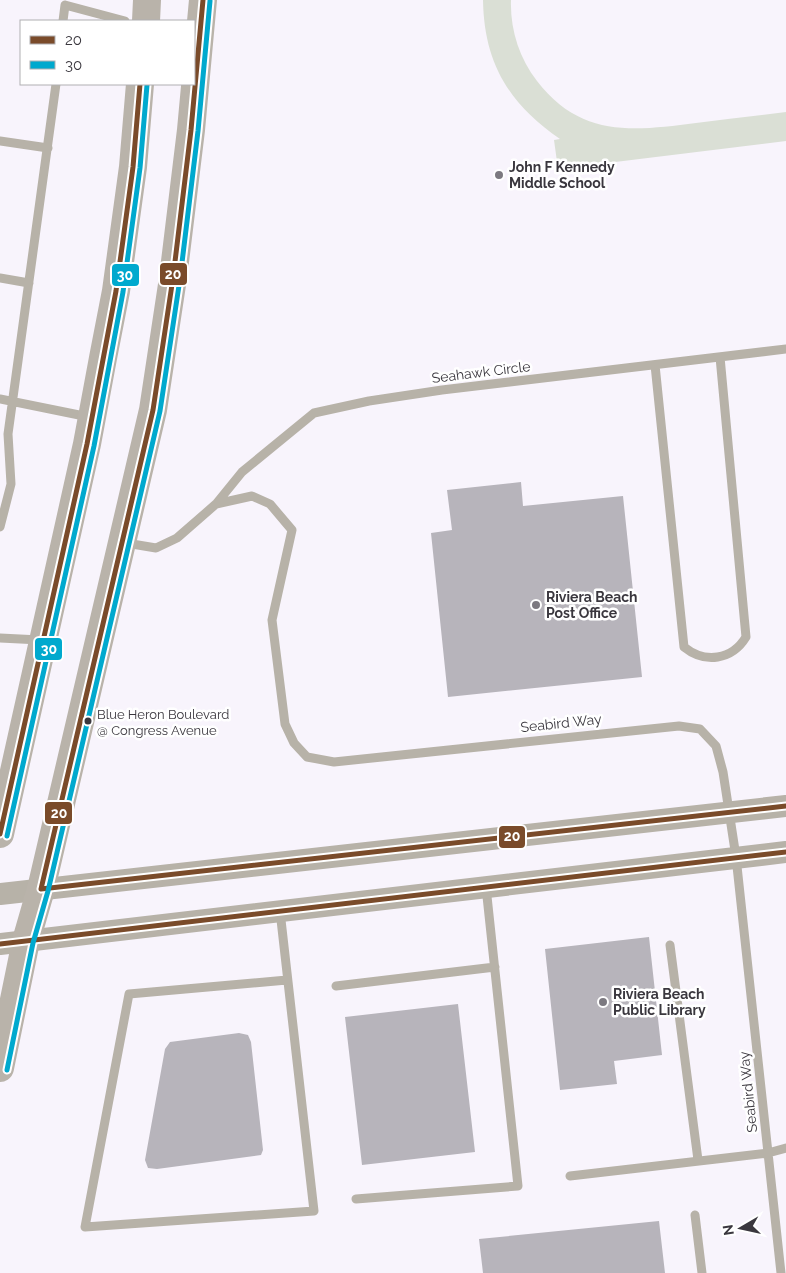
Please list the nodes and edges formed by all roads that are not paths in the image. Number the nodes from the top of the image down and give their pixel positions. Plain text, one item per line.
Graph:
1 (147, 0) edge
2 (203, 0) edge
3 (65, 2) edge
4 (63, 20) edge
5 (122, 20) edge
6 (146, 20) edge
7 (195, 82) edge
8 (56, 85) edge
9 (140, 85) edge
10 (195, 85) edge
11 (0, 141) edge
12 (48, 148) junction
13 (0, 278) edge
14 (29, 283) junction
15 (786, 349) edge
16 (720, 357) junction
17 (655, 365) junction
18 (0, 399) edge
19 (13, 403) junction
20 (92, 418) junction
21 (4, 433) edge
22 (216, 504) junction
23 (0, 527) edge
24 (123, 543) junction
25 (0, 638) edge
26 (43, 640) junction
27 (786, 806) edge
28 (730, 812) junction
29 (0, 834) edge
30 (786, 852) edge
31 (736, 857) junction
32 (486, 887) junction
33 (41, 889) junction
34 (0, 894) edge
35 (280, 911) junction
36 (13, 942) edge
37 (670, 945) dead end
38 (495, 967) junction
39 (288, 980) junction
40 (336, 986) dead end
41 (0, 1068) edge
42 (786, 1148) edge
43 (768, 1153) junction
44 (698, 1160) junction
45 (570, 1176) dead end
46 (356, 1199) dead end
47 (695, 1215) dead end
48 (702, 1273) edge
49 (782, 1273) edge

1 - 6 main road
2 - 7 main road
3 - 4 lane
3 - 5 lane
8 - 12 lane
9 - 20 main road
10 - 24 main road
11 - 12 lane
12 - 14 lane
13 - 14 lane
14 - 19 lane
15 - 16 lane, Seahawk Circle
16 - 17 lane, Seahawk Circle
16 - 17 lane
17 - 22 lane, Seahawk Circle
18 - 19 lane
19 - 20 lane
19 - 21 lane
20 - 26 main road
21 - 23 lane
22 - 24 lane, Seabird Way
22 - 28 lane, Seabird Way
24 - 33 main road
25 - 26 lane
26 - 29 main road
27 - 28 street
28 - 31 lane, Seabird Way
28 - 33 street
30 - 31 street
31 - 32 street
31 - 43 lane, Seabird Way
32 - 35 street
32 - 38 lane
33 - 34 street
33 - 36 main road
35 - 36 street
35 - 39 lane
36 - 41 main road
37 - 44 lane
38 - 40 lane
38 - 46 lane
39 - 39 lane
42 - 43 lane
43 - 44 lane
43 - 49 lane, Seabird Way
44 - 45 lane
47 - 48 lane

